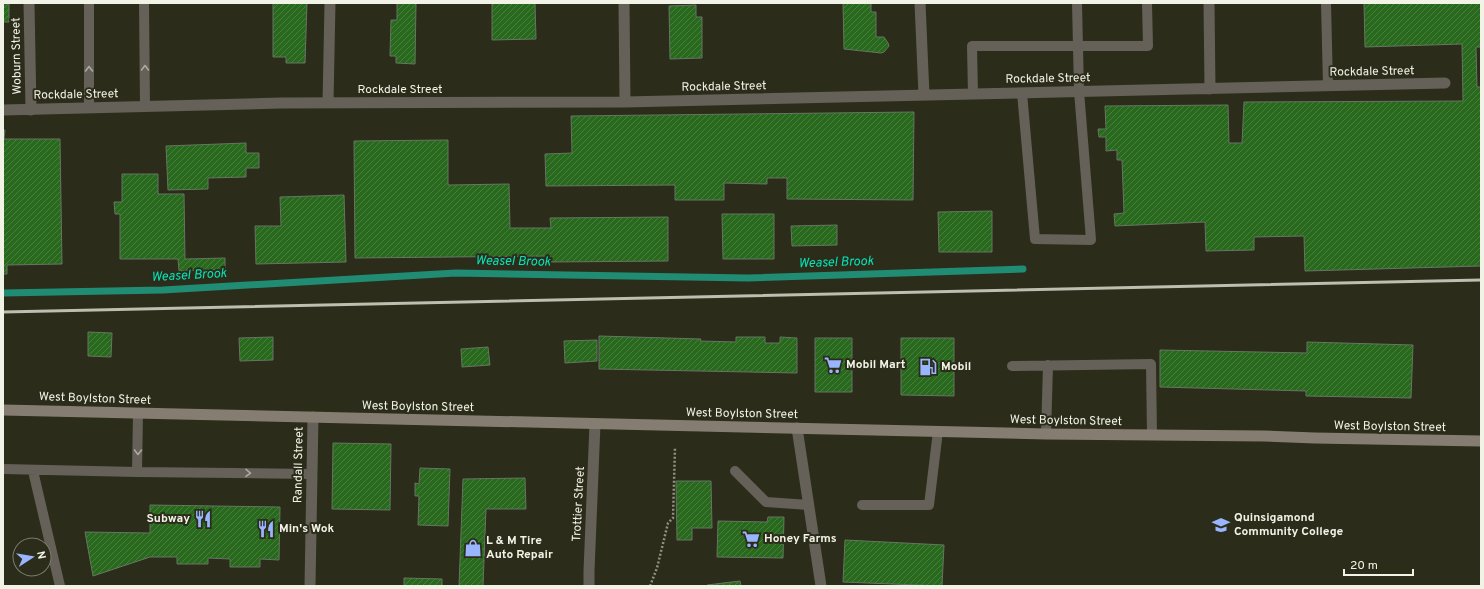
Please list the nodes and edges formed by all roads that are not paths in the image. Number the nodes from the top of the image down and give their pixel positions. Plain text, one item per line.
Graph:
1 (29, 3) edge
2 (89, 3) edge
3 (144, 3) edge
4 (330, 3) edge
5 (624, 3) edge
6 (920, 3) edge
7 (1077, 3) edge
8 (1147, 3) edge
9 (1209, 3) edge
10 (1326, 3) edge
11 (1078, 46) junction
12 (1445, 83) dead end
13 (1328, 86) junction
14 (1210, 89) junction
15 (1079, 91) junction
16 (1022, 93) junction
17 (973, 94) junction
18 (924, 95) junction
19 (625, 102) junction
20 (328, 103) junction
21 (145, 107) junction
22 (89, 108) junction
23 (3, 110) edge
24 (31, 110) junction
25 (1048, 365) junction
26 (1012, 366) dead end
27 (3, 410) edge
28 (138, 413) junction
29 (313, 417) junction
30 (595, 424) junction
31 (797, 428) junction
32 (938, 431) junction
33 (1046, 434) junction
34 (1152, 435) junction
35 (1481, 441) edge
36 (3, 469) edge
37 (33, 471) junction
38 (736, 471) dead end
39 (137, 472) junction
40 (312, 474) junction
41 (809, 505) junction
42 (862, 505) dead end
43 (60, 586) edge
44 (310, 586) edge
45 (589, 586) edge
46 (821, 586) edge

1 - 24 street, Woburn Street
22 -> 2 lane
21 -> 3 lane
4 - 20 street
5 - 19 street
6 - 18 street
7 - 11 lane
8 - 11 lane
9 - 14 street
10 - 13 lane
11 - 15 lane
11 - 17 lane
12 - 13 street, Rockdale Street
13 - 14 street, Rockdale Street
14 - 15 street, Rockdale Street
15 - 16 street, Rockdale Street
15 - 16 lane
16 - 17 street, Rockdale Street
17 - 18 street, Rockdale Street
18 - 19 street, Rockdale Street
19 - 20 street, Rockdale Street
20 - 21 street, Rockdale Street
21 - 22 street, Rockdale Street
22 - 24 street, Rockdale Street
23 - 24 street, Rockdale Street
25 - 26 lane
25 - 33 lane
25 - 34 lane
27 - 28 main road, West Boylston Street
28 - 29 main road, West Boylston Street
28 -> 39 lane
29 - 30 main road, West Boylston Street
29 - 40 street, Randall Street
30 - 31 main road, West Boylston Street
30 - 45 street, Trottier Street
31 - 32 main road, West Boylston Street
31 - 41 street
32 - 33 main road, West Boylston Street
32 - 42 lane
33 - 34 main road, West Boylston Street
34 - 35 main road, West Boylston Street
36 - 37 lane
37 - 39 lane
37 - 43 lane
38 - 41 lane
39 -> 40 lane
40 - 44 street, Randall Street
41 - 46 street

